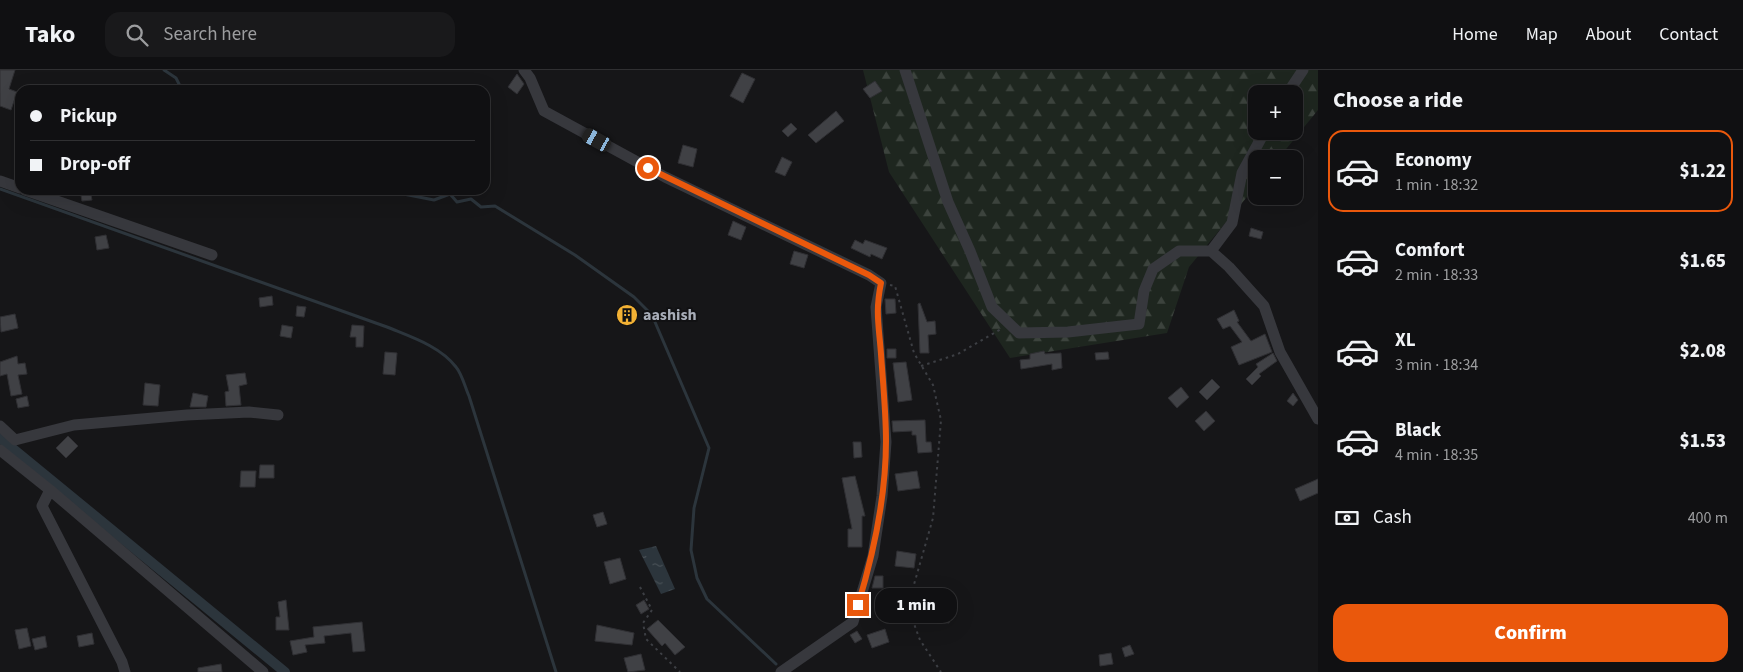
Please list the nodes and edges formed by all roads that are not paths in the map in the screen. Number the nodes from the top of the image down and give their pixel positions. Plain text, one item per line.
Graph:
1 (524, 70) edge
2 (906, 70) edge
3 (1303, 70) edge
4 (1293, 85) edge
5 (1260, 140) edge
6 (0, 181) edge
7 (15, 186) edge
8 (39, 195) edge
9 (1211, 252) junction
10 (212, 255) dead end
11 (278, 415) dead end
12 (1318, 419) edge
13 (0, 426) edge
14 (0, 450) edge
15 (50, 490) junction
16 (124, 672) edge
17 (263, 672) edge
18 (781, 672) edge

1 - 18 street
2 - 9 street
3 - 4 street
5 - 9 street
6 - 7 street
8 - 10 street
9 - 12 street
11 - 13 street
14 - 15 street
15 - 16 street
15 - 17 street

